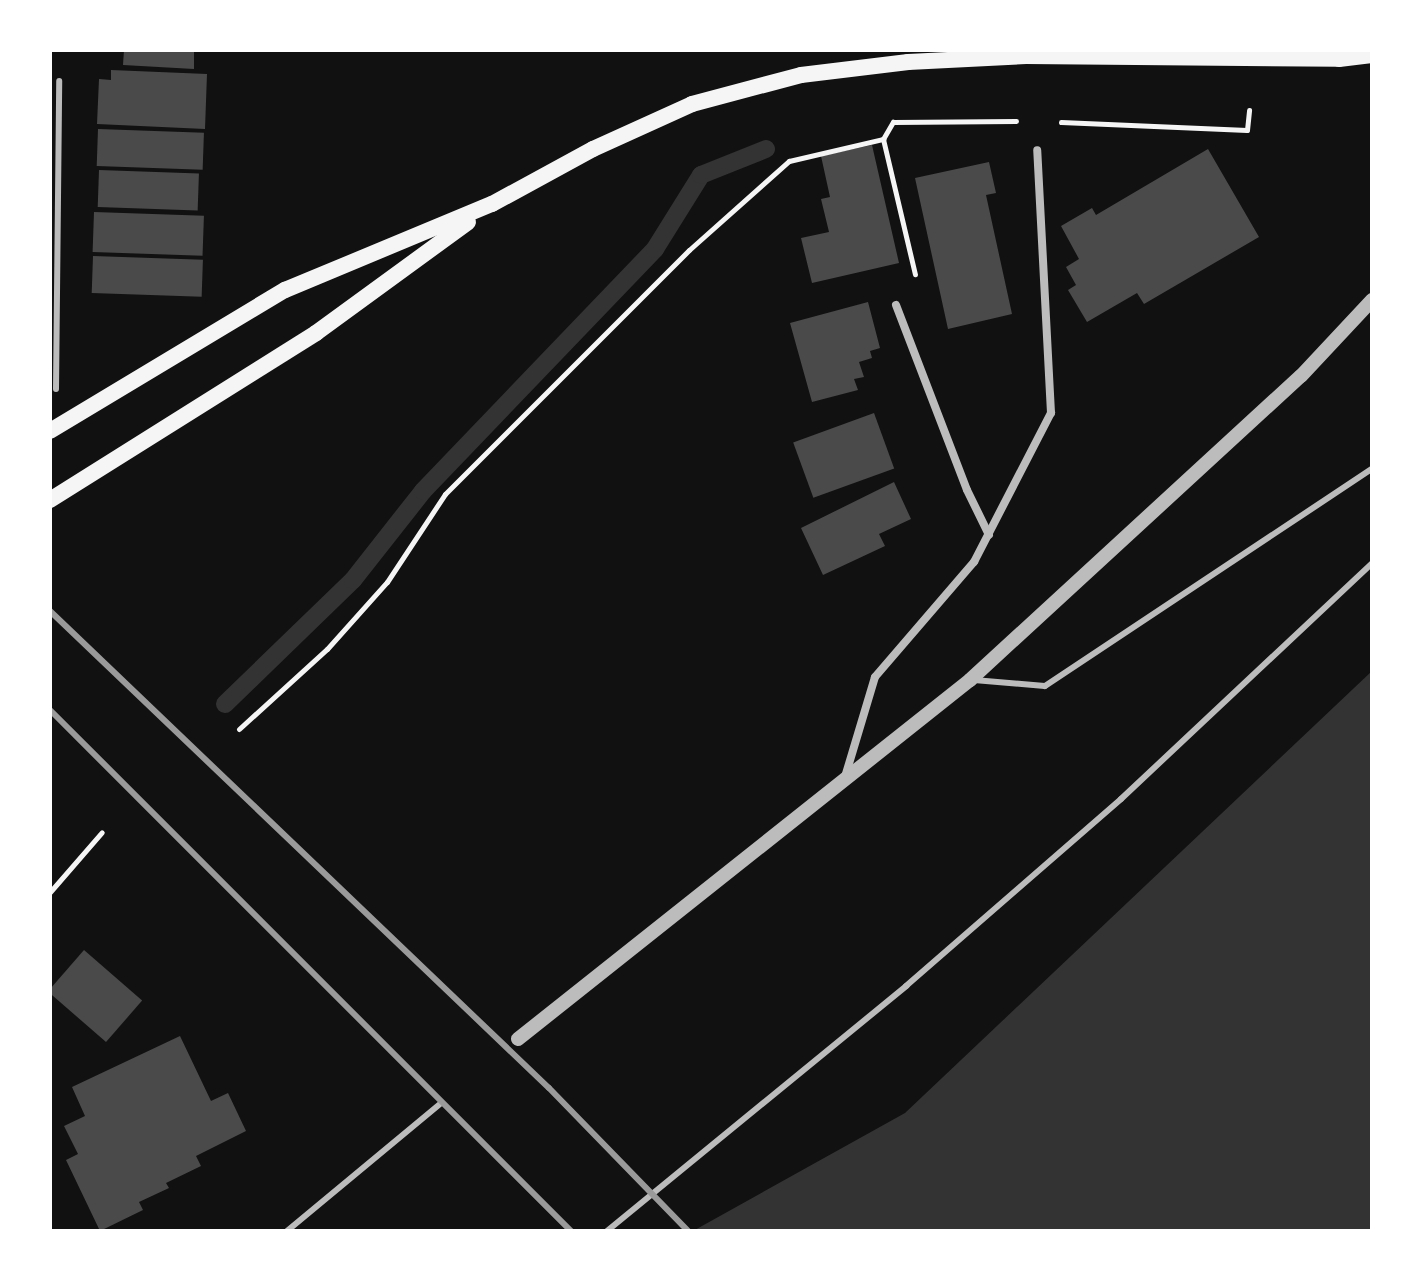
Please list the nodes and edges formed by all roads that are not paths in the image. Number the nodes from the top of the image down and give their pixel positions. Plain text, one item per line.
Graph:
1 (1372, 55) edge
2 (59, 81) dead end
3 (1037, 150) road end
4 (492, 204) junction
5 (53, 205) edge
6 (1372, 300) edge
7 (896, 305) road end
8 (56, 389) dead end
9 (50, 431) edge
10 (1372, 469) edge
11 (50, 500) edge
12 (989, 535) junction
13 (1372, 563) edge
14 (970, 680) junction
15 (844, 782) junction
16 (518, 1039) dead end
17 (441, 1103) dead end
18 (287, 1231) edge
19 (607, 1231) edge

1 - 4 main road
2 - 5 lane
3 - 12 street
4 - 9 main road
4 - 11 main road
5 - 8 lane
6 - 14 street
7 - 12 street
10 - 14 lane
12 - 15 street
13 - 19 lane
14 - 15 street
15 - 16 street
17 - 18 lane

